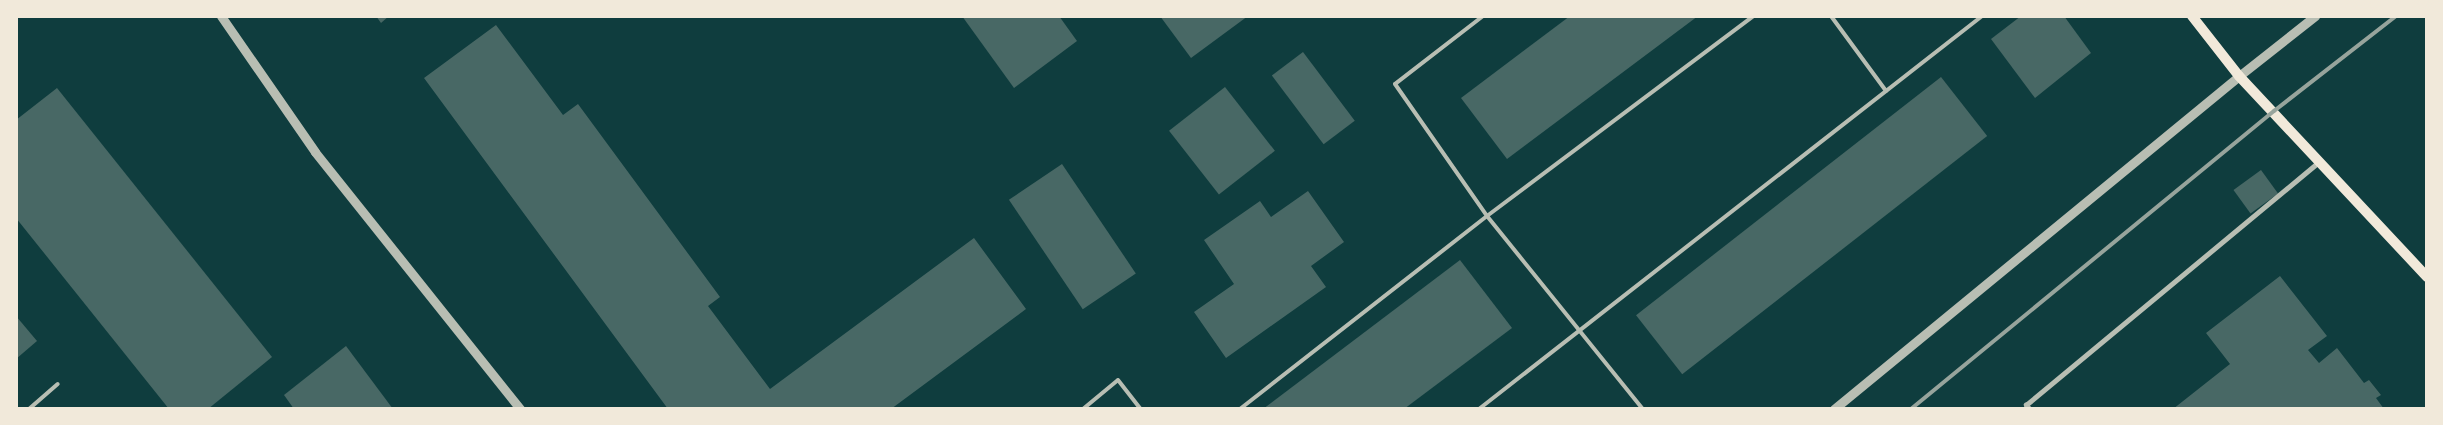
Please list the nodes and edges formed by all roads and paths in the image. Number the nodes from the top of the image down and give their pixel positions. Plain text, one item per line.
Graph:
1 (221, 16) edge
2 (1483, 16) edge
3 (1752, 16) edge
4 (1831, 16) edge
5 (1982, 16) edge
6 (2192, 16) edge
7 (2315, 16) edge
8 (2239, 76) junction
9 (1886, 91) junction
10 (2320, 161) junction
11 (1487, 216) junction
12 (2427, 277) edge
13 (1578, 330) junction
14 (58, 384) dead end
15 (29, 409) edge
16 (520, 409) edge
17 (1082, 409) edge
18 (1141, 409) edge
19 (1240, 409) edge
20 (1479, 409) edge
21 (1643, 409) edge
22 (1834, 409) edge
23 (2028, 409) edge

1 - 16 street
2 - 11 lane
3 - 11 lane
4 - 9 lane
5 - 9 lane
6 - 8 main road
7 - 8 street
8 - 10 main road
8 - 22 street
9 - 13 lane
10 - 12 main road
10 - 23 street
11 - 13 lane
11 - 19 lane
13 - 20 lane
13 - 21 lane
14 - 15 lane
17 - 18 lane

